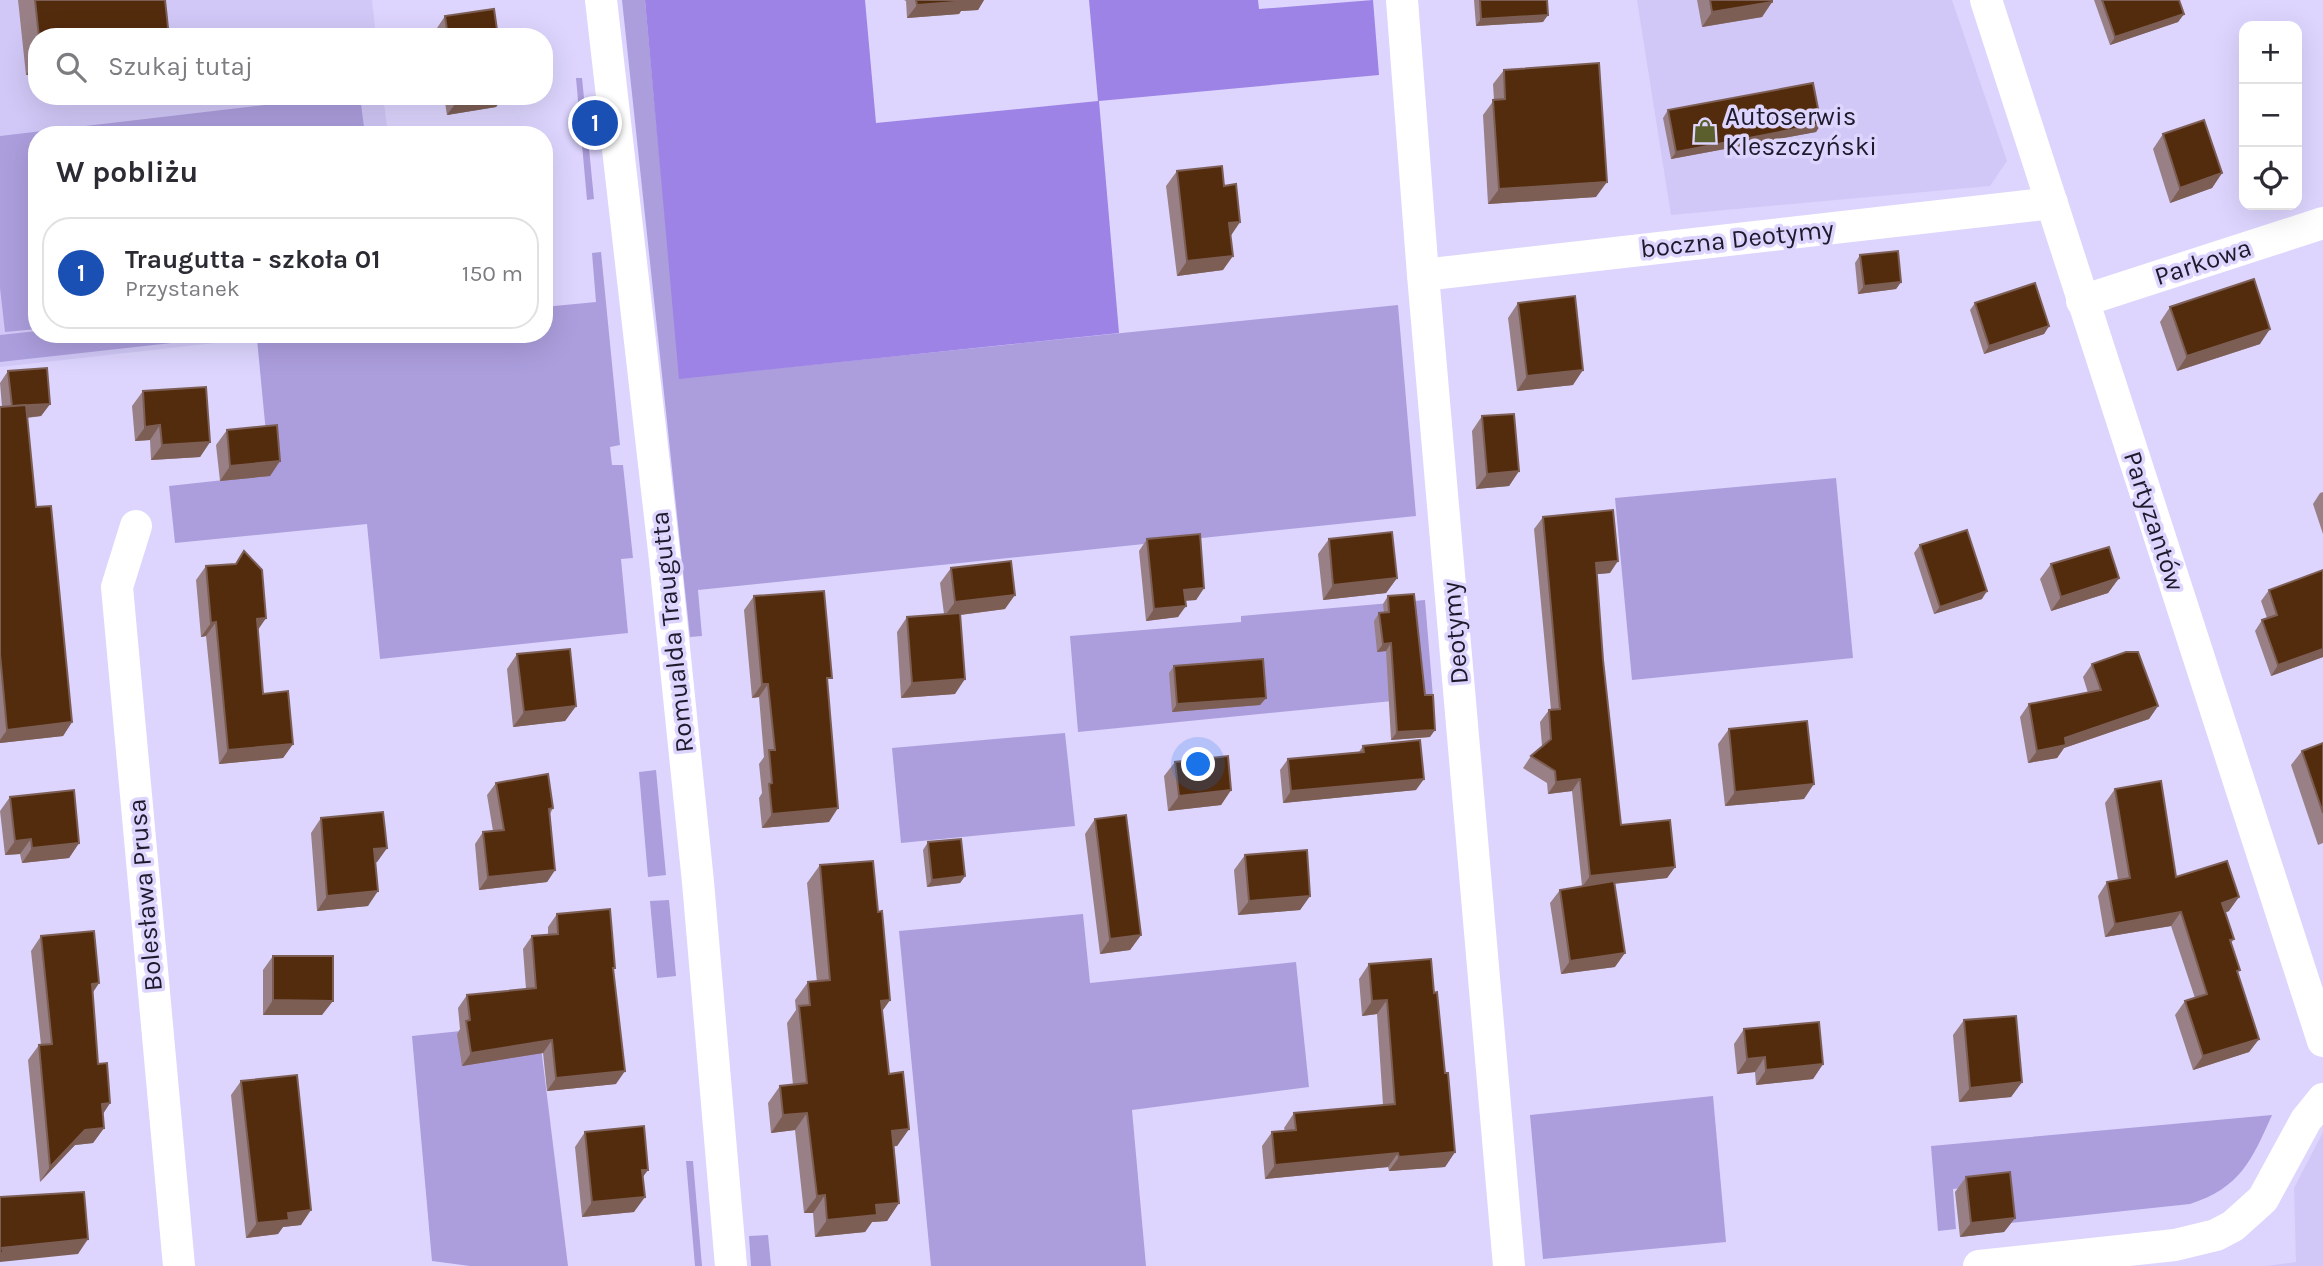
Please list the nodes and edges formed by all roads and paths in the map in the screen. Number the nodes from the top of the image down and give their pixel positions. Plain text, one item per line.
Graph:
1 (601, 0) edge
2 (1402, 0) edge
3 (1986, 0) edge
4 (2052, 203) junction
5 (2323, 223) edge
6 (1423, 275) junction
7 (2082, 301) junction
8 (136, 526) dead end
9 (2323, 1041) edge
10 (2323, 1099) edge
11 (179, 1266) edge
12 (731, 1266) edge
13 (1509, 1266) edge
14 (1979, 1266) edge

1 - 12 street, Romualda Traugutta
2 - 6 street, Deotymy
3 - 4 street, Partyzantów
4 - 6 street, boczna Deotymy
4 - 7 street, Partyzantów
5 - 7 street, Parkowa
6 - 13 street, Deotymy
7 - 9 street, Partyzantów
8 - 11 street, Bolesława Prusa
10 - 14 street

